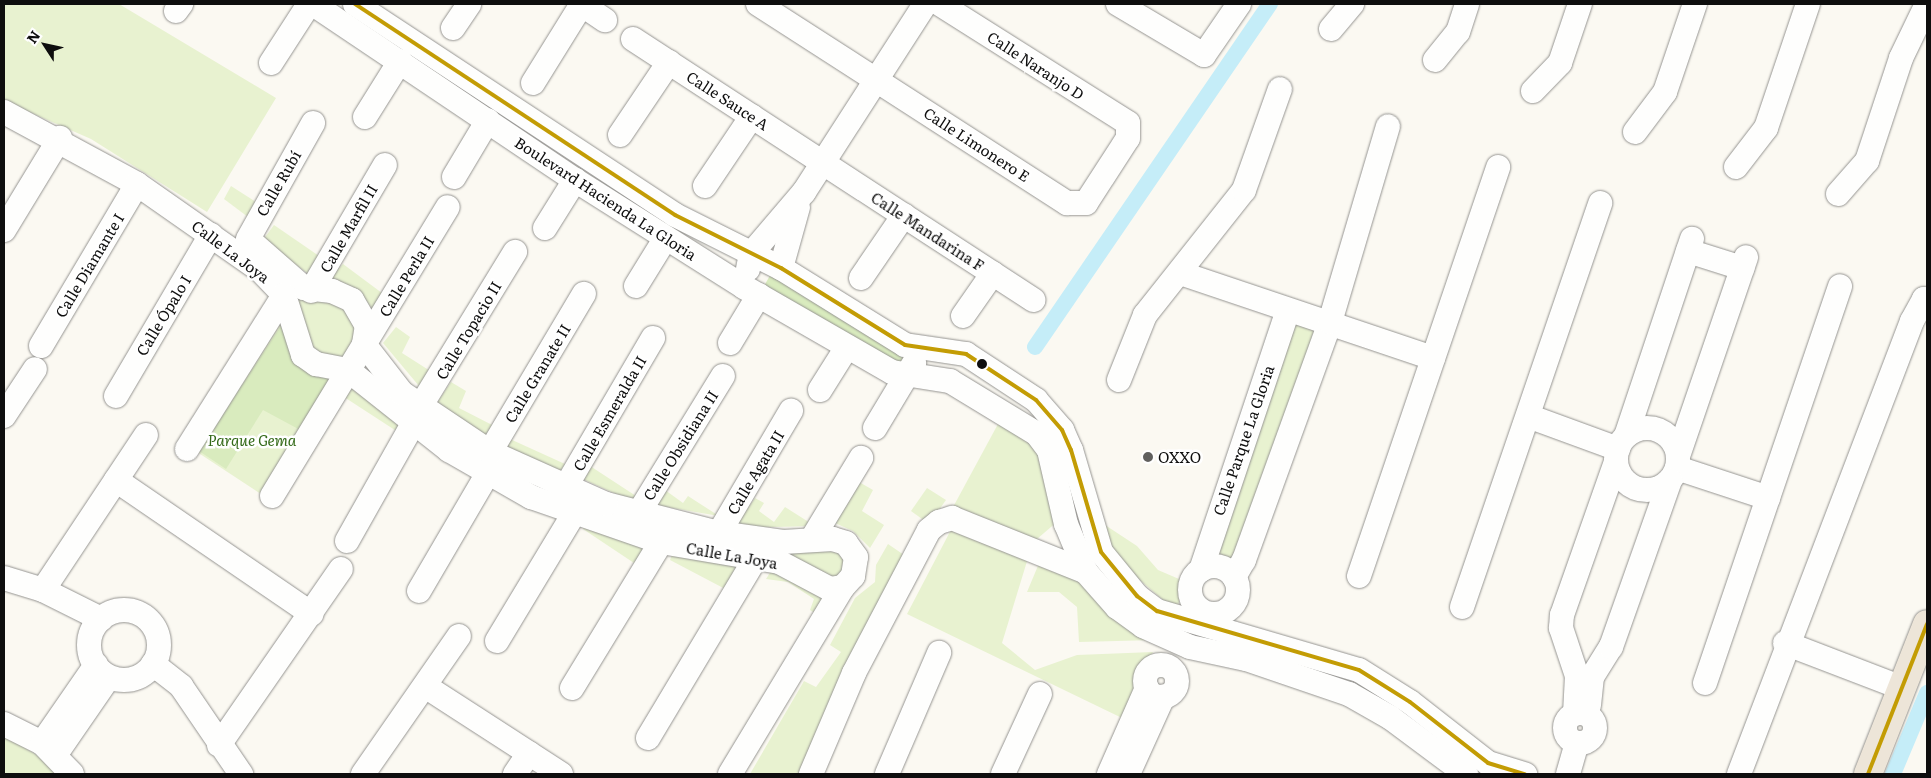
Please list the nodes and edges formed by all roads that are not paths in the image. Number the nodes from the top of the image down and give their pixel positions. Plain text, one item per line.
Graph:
1 (309, 4) edge
2 (313, 4) edge
3 (355, 4) edge
4 (469, 4) edge
5 (582, 4) edge
6 (758, 4) edge
7 (925, 4) edge
8 (940, 4) edge
9 (1118, 4) edge
10 (1239, 4) edge
11 (1352, 4) edge
12 (1467, 4) edge
13 (1580, 4) edge
14 (1695, 4) edge
15 (1808, 4) edge
16 (1927, 4) edge
17 (605, 20) dead end
18 (453, 28) dead end
19 (1331, 29) dead end
20 (633, 39) dead end
21 (1435, 60) dead end
22 (400, 61) junction
23 (669, 62) junction
24 (271, 63) dead end
25 (876, 80) junction
26 (533, 83) dead end
27 (1280, 89) dead end
28 (1533, 91) dead end
29 (4, 112) edge
30 (752, 116) junction
31 (365, 117) dead end
32 (488, 120) junction
33 (313, 124) dead end
34 (1388, 126) dead end
35 (523, 131) junction
36 (1635, 132) dead end
37 (620, 134) dead end
38 (60, 138) junction
39 (824, 162) junction
40 (385, 165) dead end
41 (1498, 167) dead end
42 (1736, 168) dead end
43 (454, 177) dead end
44 (575, 180) junction
45 (137, 184) junction
46 (705, 186) dead end
47 (804, 192) junction
48 (1838, 194) dead end
49 (1600, 202) dead end
50 (1078, 206) joint
51 (448, 207) dead end
52 (904, 215) junction
53 (544, 228) dead end
54 (4, 230) edge
55 (211, 235) junction
56 (665, 238) junction
57 (250, 244) joint
58 (515, 252) dead end
59 (751, 254) junction
60 (781, 268) junction
61 (1180, 273) junction
62 (993, 274) junction
63 (861, 278) dead end
64 (636, 286) dead end
65 (1840, 286) dead end
66 (311, 291) junction
67 (751, 291) junction
68 (584, 294) dead end
69 (284, 295) junction
70 (1033, 300) dead end
71 (1927, 300) edge
72 (1288, 310) junction
73 (963, 316) dead end
74 (1330, 322) junction
75 (653, 338) dead end
76 (730, 343) dead end
77 (364, 344) junction
78 (41, 346) dead end
79 (847, 347) junction
80 (922, 350) junction
81 (1433, 358) junction
82 (35, 369) dead end
83 (348, 370) junction
84 (723, 376) dead end
85 (907, 377) junction
86 (1119, 380) dead end
87 (383, 388) junction
88 (820, 390) dead end
89 (116, 396) dead end
90 (791, 412) dead end
91 (4, 415) edge
92 (417, 416) junction
93 (1528, 416) junction
94 (875, 428) dead end
95 (146, 434) dead end
96 (187, 449) dead end
97 (1620, 449) junction
98 (861, 458) dead end
99 (489, 462) junction
100 (1675, 468) junction
101 (116, 480) junction
102 (565, 488) junction
103 (272, 496) dead end
104 (1768, 498) junction
105 (602, 514) junction
106 (638, 514) junction
107 (574, 515) junction
108 (719, 533) junction
109 (812, 539) junction
110 (347, 541) dead end
111 (661, 542) junction
112 (755, 559) junction
113 (341, 569) dead end
114 (1201, 570) junction
115 (1086, 572) junction
116 (1359, 576) dead end
117 (1234, 577) junction
118 (4, 578) edge
119 (843, 587) junction
120 (43, 590) junction
121 (419, 591) dead end
122 (1190, 594) junction
123 (1462, 607) dead end
124 (312, 614) junction
125 (101, 619) junction
126 (1210, 621) junction
127 (1927, 624) edge
128 (1180, 635) junction
129 (459, 636) dead end
130 (497, 641) dead end
131 (1785, 643) junction
132 (940, 653) dead end
133 (154, 664) junction
134 (103, 671) junction
135 (1585, 676) junction
136 (1705, 683) dead end
137 (425, 686) junction
138 (572, 688) dead end
139 (1902, 688) junction
140 (1155, 692) junction
141 (1040, 694) dead end
142 (4, 724) edge
143 (648, 738) dead end
144 (220, 745) junction
145 (49, 748) junction
146 (529, 754) junction
147 (72, 774) edge
148 (241, 774) edge
149 (363, 774) edge
150 (514, 774) edge
151 (561, 774) edge
152 (730, 774) edge
153 (811, 774) edge
154 (887, 774) edge
155 (1003, 774) edge
156 (1109, 774) edge
157 (1128, 774) edge
158 (1466, 774) edge
159 (1525, 774) edge
160 (1568, 774) edge
161 (1738, 774) edge
162 (1868, 774) edge

1 - 24 street
2 - 22 street, Boulevard Hacienda La Gloria
3 - 35 street, Boulevard Hacienda La Gloria
4 - 18 street
5 - 17 street
5 - 26 street
6 - 25 street, Calle Limonero E
7 - 25 street
8 - 50 street, Calle Naranjo D
9 - 10 street
11 - 19 street
12 - 21 street
13 - 28 street
14 - 36 street
15 - 42 street
16 - 48 street
20 - 23 street, Calle Sauce A
22 - 31 street
22 - 32 street, Boulevard Hacienda La Gloria
23 - 30 street, Calle Sauce A
23 - 37 street
25 - 39 street
25 - 50 street, Calle Limonero E
27 - 61 street
29 - 38 street, Calle La Joya
30 - 39 street, Calle Sauce A
30 - 46 street
32 - 35 street, Boulevard Hacienda La Gloria
32 - 43 street
33 - 57 street, Calle Rubí
34 - 74 street
35 - 44 street, Boulevard Hacienda La Gloria
35 - 59 street, Boulevard Hacienda La Gloria
38 - 45 street, Calle La Joya
38 - 54 street
39 - 47 street
39 - 52 street, Calle Mandarina F
40 - 66 street, Calle Marfil II
41 - 81 street
44 - 53 street
44 - 56 street, Boulevard Hacienda La Gloria
45 - 55 street, Calle La Joya
45 - 78 street, Calle Diamante I
47 - 59 street
47 - 60 street
49 - 93 street
51 - 77 street, Calle Perla II
52 - 62 street, Calle Mandarina F
52 - 63 street
55 - 69 street, Calle La Joya
55 - 89 street, Calle Ópalo I
56 - 64 street
56 - 67 street, Boulevard Hacienda La Gloria
57 - 66 street, Calle La Joya
58 - 92 street, Calle Topacio II
59 - 60 street, Boulevard Hacienda La Gloria
59 - 67 street
60 - 80 street, Boulevard Hacienda La Gloria
61 - 72 street
61 - 86 street
62 - 70 street, Calle Mandarina F
62 - 73 street
65 - 104 street
66 - 77 street
67 - 76 street
67 - 79 street, Boulevard Hacienda La Gloria
68 - 99 street, Calle Granate II
69 - 83 street, Calle La Joya
69 - 96 street
71 - 131 street
72 - 74 street
72 - 114 street, Calle Parque La Gloria
74 - 81 street
74 - 117 street
75 - 102 street, Calle Esmeralda II
77 - 83 street, Calle Perla II
77 - 87 street, Calle La Joya
79 - 85 street, Boulevard Hacienda La Gloria
79 - 88 street
80 - 85 street
80 - 128 street, Boulevard Hacienda La Gloria
81 - 116 street
82 - 91 street
83 - 87 street, Calle La Joya
83 - 103 street, Calle Perla II
84 - 106 street, Calle Obsidiana II
85 - 94 street
85 - 115 street
87 - 92 street, Calle La Joya
90 - 108 street, Calle Agata II
92 - 99 street, Calle La Joya
92 - 110 street, Calle Topacio II
93 - 97 street
93 - 123 street
95 - 101 street
97 - 100 street
97 - 100 street
97 - 100 street
97 - 135 street
98 - 109 street
99 - 102 street, Calle La Joya
99 - 107 street, Calle La Joya
99 - 121 street, Calle Granate II
100 - 104 street
100 - 135 street
101 - 120 street
101 - 124 street
102 - 105 street, Calle La Joya
104 - 136 street
105 - 106 street, Calle La Joya
105 - 107 street, Calle La Joya
105 - 111 street, Calle La Joya
106 - 108 street, Calle La Joya
107 - 130 street
108 - 109 street, Calle La Joya
109 - 119 street, Calle La Joya
111 - 112 street, Calle La Joya
111 - 138 street
112 - 119 street, Calle La Joya
112 - 143 street
113 - 124 street
114 - 117 street
114 - 122 street
115 - 128 street
115 - 153 street
117 - 126 street
118 - 120 street
119 - 152 street
120 - 125 street
122 - 126 street
122 - 128 street
124 - 144 street
125 - 133 street
125 - 134 street
126 - 128 street, Boulevard Hacienda La Gloria
126 - 159 street, Boulevard Hacienda La Gloria
127 - 139 main road
128 - 140 street
128 - 158 street
129 - 137 street
131 - 139 street
131 - 161 street
132 - 154 street
133 - 134 street
133 - 144 street
134 - 145 street
135 - 160 street
137 - 146 street
137 - 149 street
139 - 162 main road
140 - 156 street
140 - 157 street
141 - 155 street
142 - 145 street
144 - 148 street
145 - 147 street
146 - 150 street
146 - 151 street

